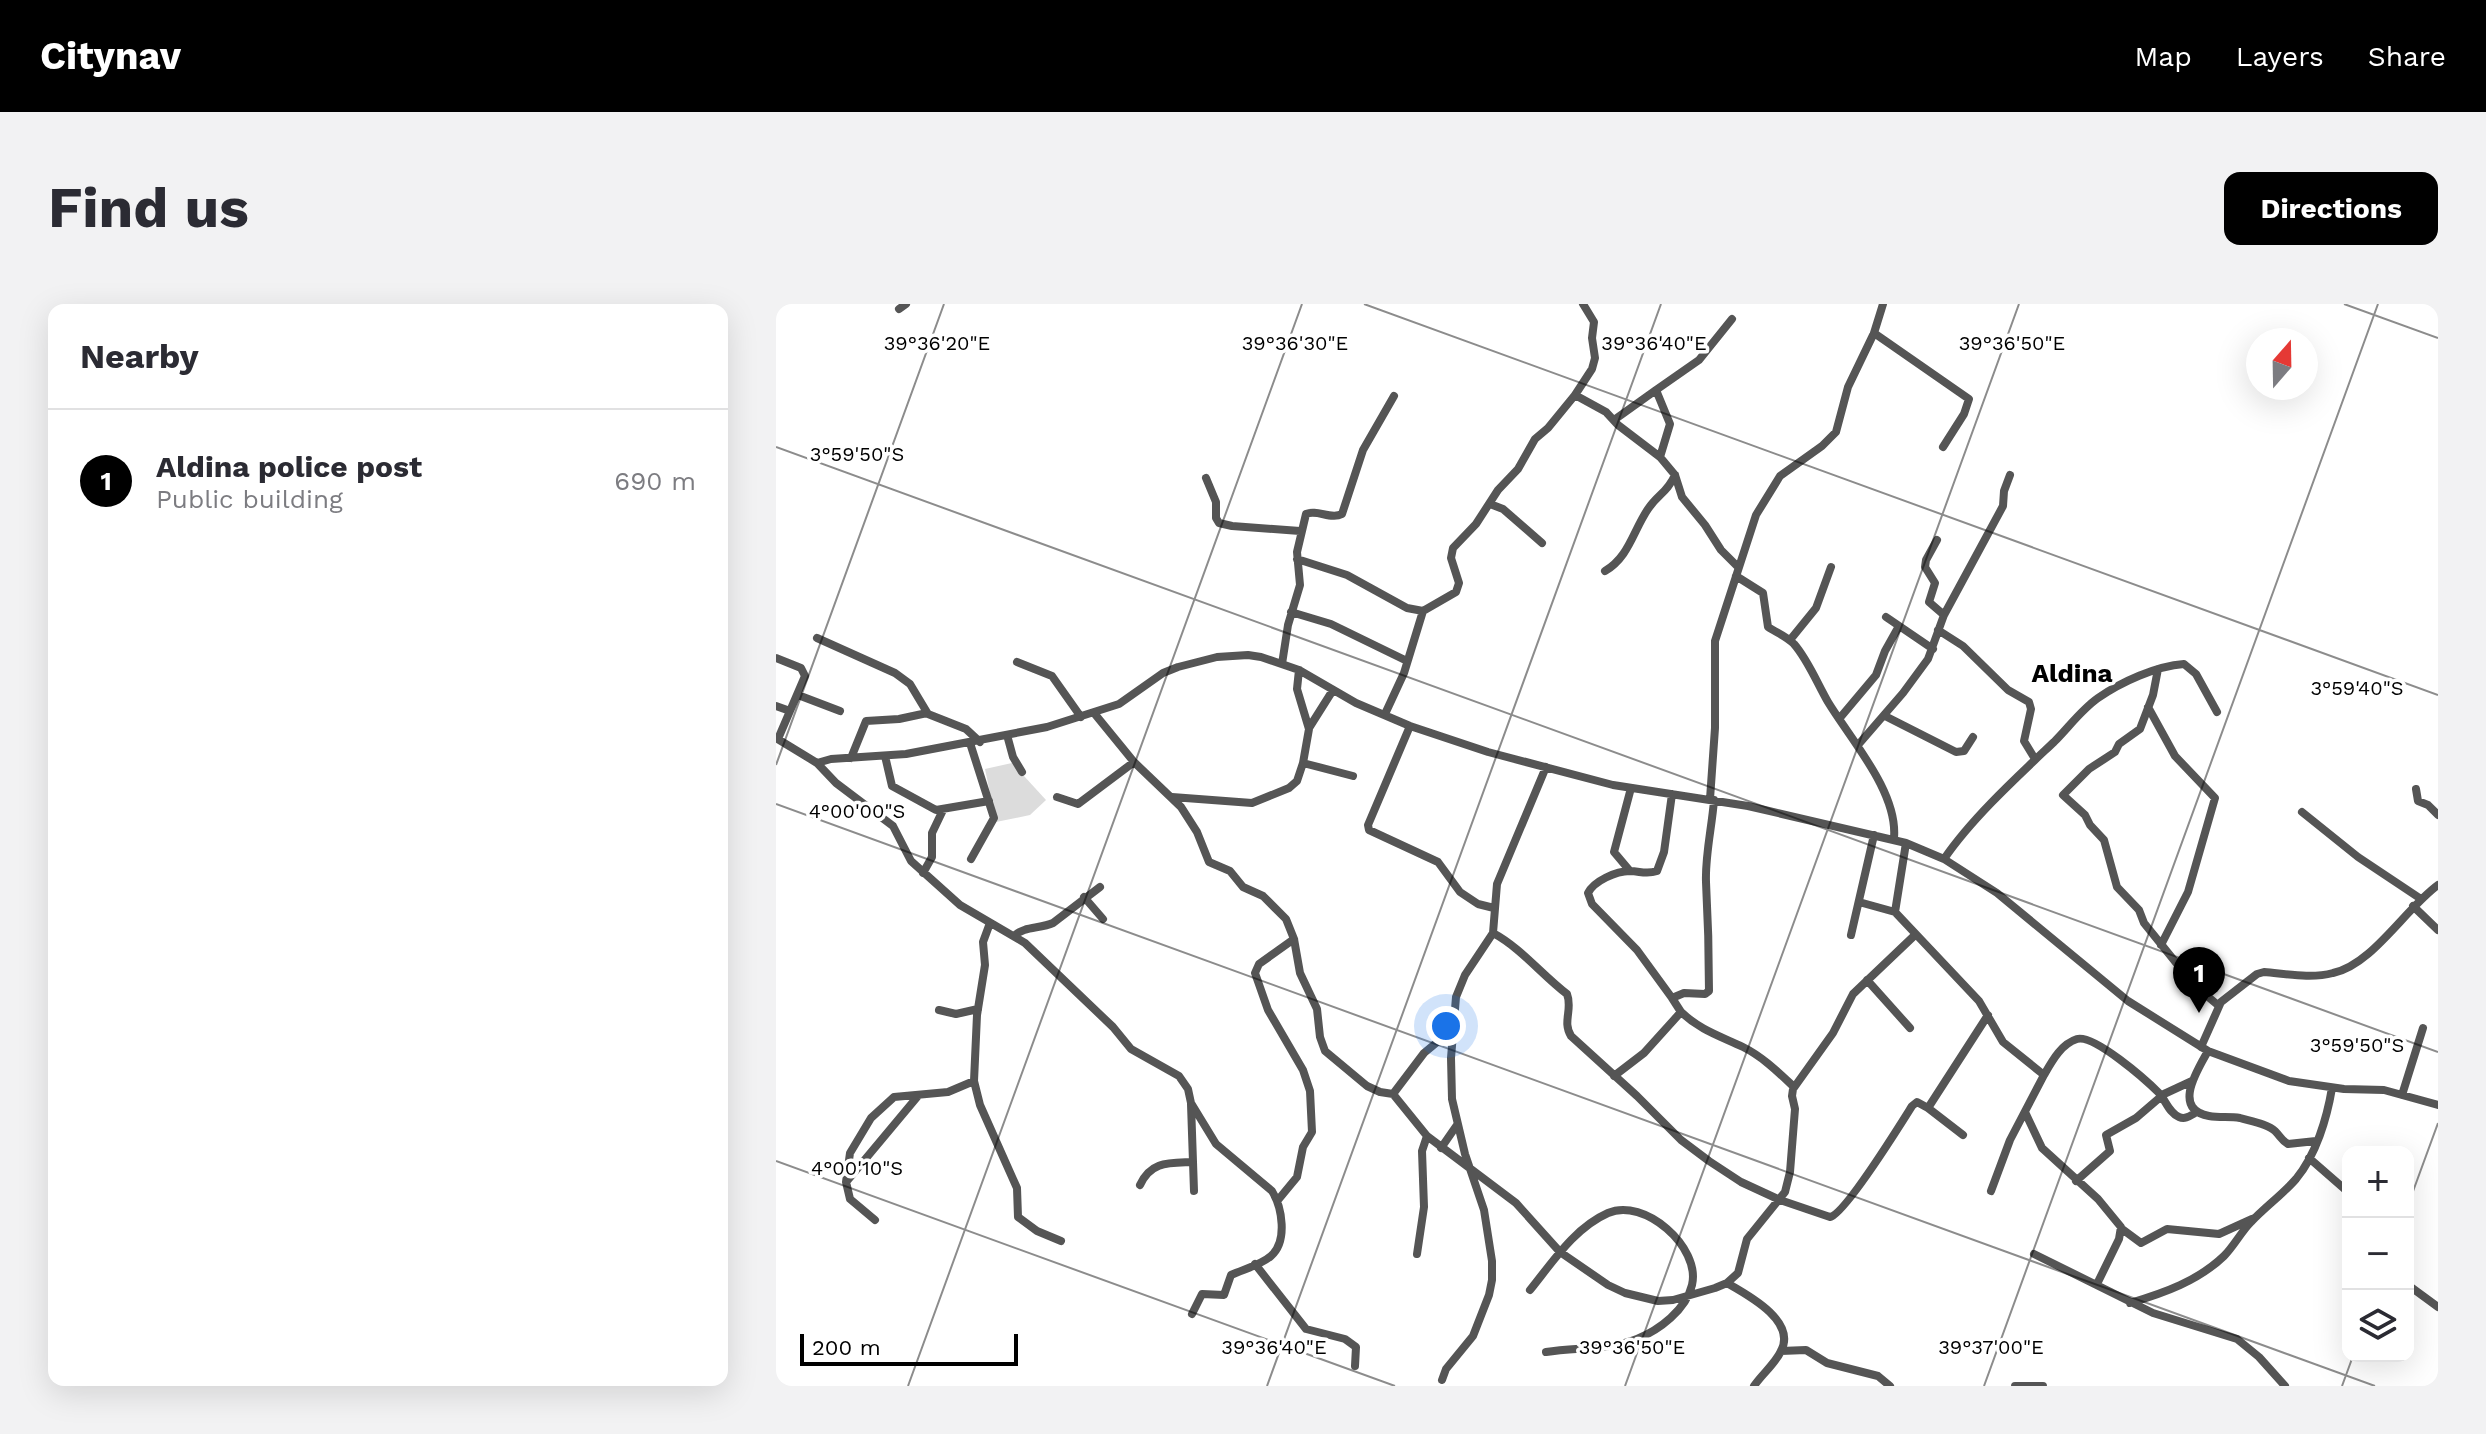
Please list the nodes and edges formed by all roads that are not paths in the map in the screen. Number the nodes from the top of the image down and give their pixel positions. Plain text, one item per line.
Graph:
1 (1583, 304) edge
2 (1883, 304) edge
3 (1732, 319) dead end
4 (1874, 333) junction
5 (1656, 390) junction
6 (1575, 395) junction
7 (1394, 396) dead end
8 (1614, 420) junction
9 (1943, 447) dead end
10 (1660, 457) junction
11 (1675, 475) junction
12 (2010, 475) dead end
13 (1206, 478) dead end
14 (1668, 490) junction
15 (1681, 494) junction
16 (1490, 504) junction
17 (1300, 531) junction
18 (1937, 540) dead end
19 (1542, 543) dead end
20 (1297, 559) junction
21 (1831, 567) dead end
22 (1605, 571) dead end
23 (1737, 572) junction
24 (1423, 611) junction
25 (1291, 612) junction
26 (1944, 615) junction
27 (1886, 617) dead end
28 (1899, 626) junction
29 (1938, 630) junction
30 (817, 638) dead end
31 (1790, 640) junction
32 (1933, 649) junction
33 (776, 658) edge
34 (1407, 661) junction
35 (1017, 662) dead end
36 (1282, 664) junction
37 (2158, 669) junction
38 (1299, 670) junction
39 (1333, 690) junction
40 (798, 695) junction
41 (776, 706) edge
42 (2148, 707) junction
43 (790, 711) junction
44 (840, 711) dead end
45 (2217, 712) dead end
46 (927, 713) junction
47 (1094, 713) junction
48 (1385, 714) junction
49 (1885, 716) junction
50 (1081, 717) junction
51 (1839, 719) junction
52 (1410, 726) junction
53 (1309, 729) junction
54 (1007, 735) junction
55 (1973, 737) dead end
56 (777, 738) edge
57 (980, 742) junction
58 (970, 743) junction
59 (1858, 745) junction
60 (885, 756) junction
61 (851, 758) junction
62 (2035, 759) junction
63 (1134, 762) junction
64 (817, 763) junction
65 (1303, 763) junction
66 (1546, 767) junction
67 (1022, 772) dead end
68 (1353, 776) dead end
69 (1631, 788) junction
70 (2416, 789) dead end
71 (1672, 794) junction
72 (1057, 797) dead end
73 (1172, 797) junction
74 (1712, 800) junction
75 (989, 801) junction
76 (943, 810) junction
77 (2302, 812) dead end
78 (2438, 815) edge
79 (1874, 835) junction
80 (1894, 838) junction
81 (1906, 843) junction
82 (971, 859) dead end
83 (1944, 859) junction
84 (1630, 871) junction
85 (923, 873) junction
86 (2438, 885) edge
87 (1100, 887) dead end
88 (1084, 897) junction
89 (2421, 899) junction
90 (1859, 902) junction
91 (2413, 906) junction
92 (1494, 908) junction
93 (1895, 912) junction
94 (1103, 919) dead end
95 (990, 923) junction
96 (2438, 930) edge
97 (1493, 933) junction
98 (1851, 935) dead end
99 (1915, 935) junction
100 (1014, 936) junction
101 (1294, 939) junction
102 (2161, 945) junction
103 (1867, 980) junction
104 (1672, 998) junction
105 (2219, 1006) junction
106 (978, 1009) junction
107 (939, 1010) dead end
108 (1681, 1012) junction
109 (1988, 1015) junction
110 (1910, 1028) dead end
111 (2423, 1028) dead end
112 (1453, 1029) junction
113 (2205, 1049) junction
114 (2044, 1075) junction
115 (1614, 1076) junction
116 (974, 1081) junction
117 (2192, 1081) junction
118 (1794, 1087) junction
119 (2332, 1088) junction
120 (1393, 1094) junction
121 (2402, 1095) junction
122 (918, 1096) junction
123 (2162, 1096) junction
124 (1191, 1103) junction
125 (2438, 1105) edge
126 (1928, 1108) junction
127 (2025, 1112) junction
128 (2197, 1112) junction
129 (1457, 1125) junction
130 (1963, 1135) dead end
131 (1427, 1136) junction
132 (2316, 1141) junction
133 (1441, 1148) junction
134 (2309, 1158) junction
135 (1192, 1162) junction
136 (1471, 1170) junction
137 (2076, 1181) junction
138 (846, 1182) junction
139 (1140, 1185) dead end
140 (2342, 1187) edge
141 (1194, 1191) dead end
142 (1991, 1191) dead end
143 (1278, 1200) junction
144 (1780, 1200) junction
145 (2254, 1219) junction
146 (875, 1220) dead end
147 (2122, 1229) junction
148 (1061, 1241) dead end
149 (1560, 1252) junction
150 (1417, 1254) dead end
151 (2034, 1254) dead end
152 (1255, 1264) junction
153 (1727, 1283) junction
154 (2097, 1284) junction
155 (2414, 1289) edge
156 (1530, 1290) dead end
157 (1686, 1297) junction
158 (2130, 1303) junction
159 (2438, 1307) edge
160 (1192, 1314) dead end
161 (1781, 1351) junction
162 (1546, 1352) dead end
163 (1355, 1366) dead end
164 (1442, 1380) dead end
165 (1754, 1386) edge
166 (1890, 1386) edge
167 (2015, 1386) edge
168 (2043, 1386) edge
169 (2285, 1386) edge

1 - 6 street
2 - 4 street
3 - 5 street
4 - 9 street
4 - 23 street
5 - 8 street
5 - 10 street
6 - 8 street
6 - 16 street
7 - 17 street
8 - 10 street
10 - 11 street
11 - 14 street
11 - 15 street
12 - 26 street
13 - 17 street
14 - 15 street
14 - 22 street
15 - 23 street
16 - 19 street
16 - 24 street
17 - 20 street
18 - 26 street
20 - 24 street
20 - 25 street
21 - 31 street
23 - 31 street
23 - 74 street
24 - 34 street
25 - 34 street
25 - 36 street
26 - 29 street
27 - 28 street
28 - 32 street
28 - 51 street
29 - 32 street
29 - 62 street
30 - 46 street
31 - 51 street
32 - 49 street
33 - 40 street
34 - 48 street
35 - 50 street
36 - 38 street
36 - 47 street
37 - 42 street
37 - 45 street
37 - 62 street
38 - 39 street
38 - 53 street
39 - 48 street
39 - 53 street
40 - 43 street
40 - 44 street
41 - 43 street
42 - 102 street
42 - 102 street
43 - 56 street
46 - 57 street
46 - 61 street
47 - 50 street
47 - 63 street
48 - 52 street
49 - 55 street
49 - 59 street
50 - 54 street
51 - 59 street
52 - 66 street
52 - 92 street
53 - 65 street
54 - 57 street
54 - 67 street
56 - 64 street
57 - 58 street
58 - 60 street
58 - 75 street
59 - 80 street
60 - 61 street
60 - 76 street
61 - 64 street
62 - 83 street
63 - 72 street
63 - 73 street
64 - 85 street
65 - 68 street
65 - 73 street
66 - 69 street
66 - 92 street
69 - 71 street
69 - 84 street
70 - 78 street
71 - 74 street
71 - 84 street
73 - 101 street
74 - 79 street
74 - 104 street
75 - 76 street
75 - 82 street
76 - 85 street
77 - 89 street
79 - 80 street
79 - 90 street
80 - 81 street
81 - 83 street
81 - 93 street
83 - 113 street
84 - 104 street
85 - 95 street
86 - 89 street
87 - 88 street
88 - 94 street
88 - 100 street
89 - 91 street
90 - 93 street
90 - 98 street
91 - 96 street
91 - 105 street
92 - 97 street
93 - 99 street
95 - 100 street
95 - 106 street
97 - 112 street
97 - 115 street
99 - 103 street
99 - 109 street
100 - 124 street
101 - 120 street
101 - 143 street
102 - 105 street
103 - 110 street
103 - 118 street
104 - 108 street
105 - 113 street
106 - 107 street
106 - 116 street
108 - 115 street
108 - 118 street
109 - 114 street
109 - 126 street
111 - 121 street
112 - 120 street
112 - 129 street
113 - 117 street
113 - 119 street
114 - 123 street
114 - 127 street
115 - 144 street
116 - 122 street
116 - 148 street
117 - 123 street
117 - 128 street
118 - 144 street
119 - 121 street
119 - 132 street
120 - 131 street
121 - 125 street
122 - 138 street
122 - 138 street
123 - 128 street
123 - 137 street
124 - 135 street
124 - 143 street
126 - 130 street
126 - 144 street
127 - 137 street
127 - 142 street
128 - 132 street
129 - 133 street
129 - 136 street
131 - 133 street
131 - 150 street
132 - 134 street
133 - 136 street
134 - 140 street
134 - 145 street
135 - 139 street
135 - 141 street
136 - 149 street
136 - 164 street
137 - 147 street
138 - 146 street
143 - 152 street
144 - 153 street
145 - 147 street
145 - 158 street
147 - 154 street
149 - 156 street
149 - 157 street
149 - 157 street
151 - 154 street
152 - 160 street
152 - 163 street
153 - 157 street
153 - 161 street
154 - 158 street
155 - 159 street
157 - 162 street
158 - 169 street
161 - 165 street
161 - 166 street
167 - 168 street

